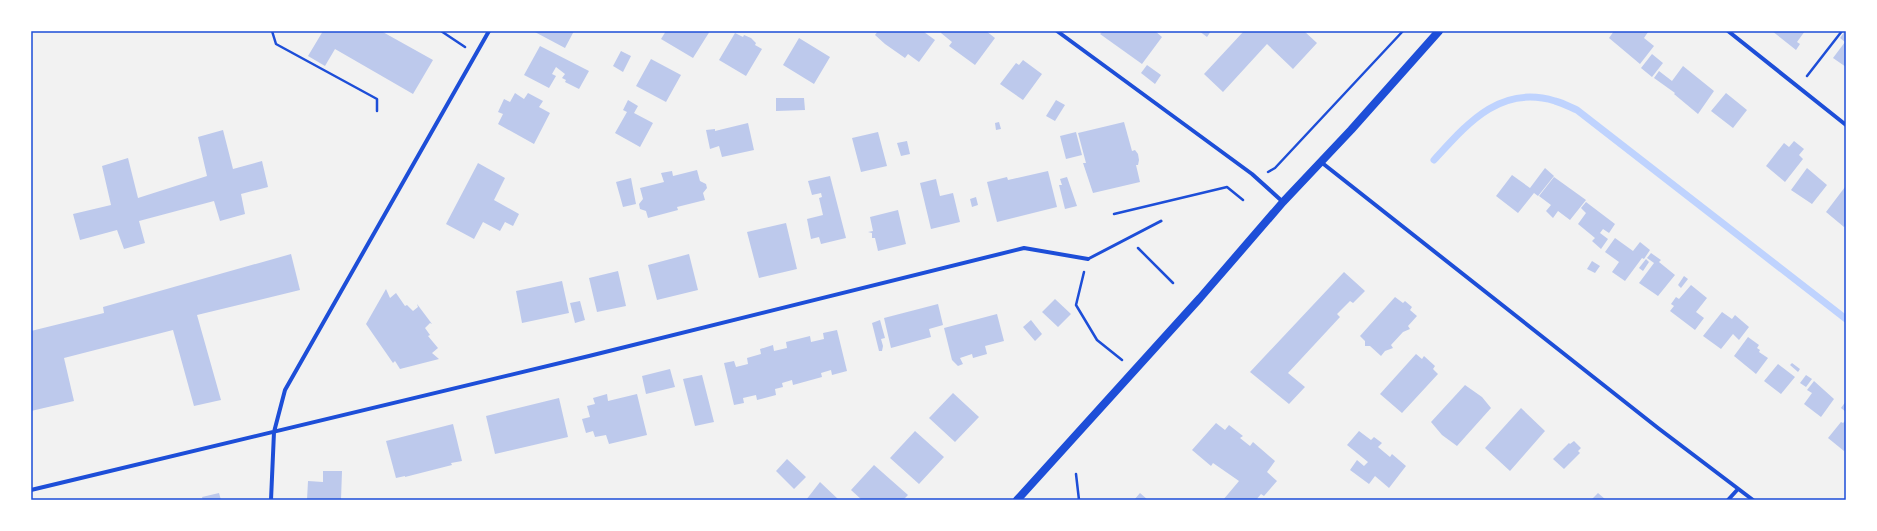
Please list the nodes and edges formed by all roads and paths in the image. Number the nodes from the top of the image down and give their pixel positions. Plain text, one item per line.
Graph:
1 (272, 31) edge
2 (441, 31) edge
3 (489, 31) edge
4 (1057, 31) edge
5 (1404, 31) edge
6 (1439, 31) edge
7 (1728, 31) edge
8 (1842, 31) edge
9 (476, 52) junction
10 (1799, 88) junction
11 (376, 111) dead end
12 (1846, 125) edge
13 (1320, 162) junction
14 (1266, 173) dead end
15 (1243, 200) dead end
16 (1283, 202) junction
17 (1114, 214) dead end
18 (1161, 221) dead end
19 (1127, 238) junction
20 (1088, 259) junction
21 (1174, 283) dead end
22 (1116, 355) dead end
23 (274, 432) junction
24 (1076, 474) dead end
25 (1738, 489) junction
26 (31, 490) edge
27 (271, 500) edge
28 (1017, 500) edge
29 (1079, 500) edge
30 (1728, 500) edge
31 (1753, 500) edge

1 - 11 path
2 - 9 path
3 - 9 street
4 - 16 street
5 - 14 path
6 - 13 main road
7 - 10 street
8 - 10 path
9 - 23 street
10 - 12 street
13 - 16 main road
13 - 25 street
15 - 17 path
16 - 28 main road
18 - 19 lane
19 - 20 lane
19 - 21 path
20 - 22 path
20 - 23 street
23 - 26 street
23 - 27 street
24 - 29 path
25 - 30 street
25 - 31 street

